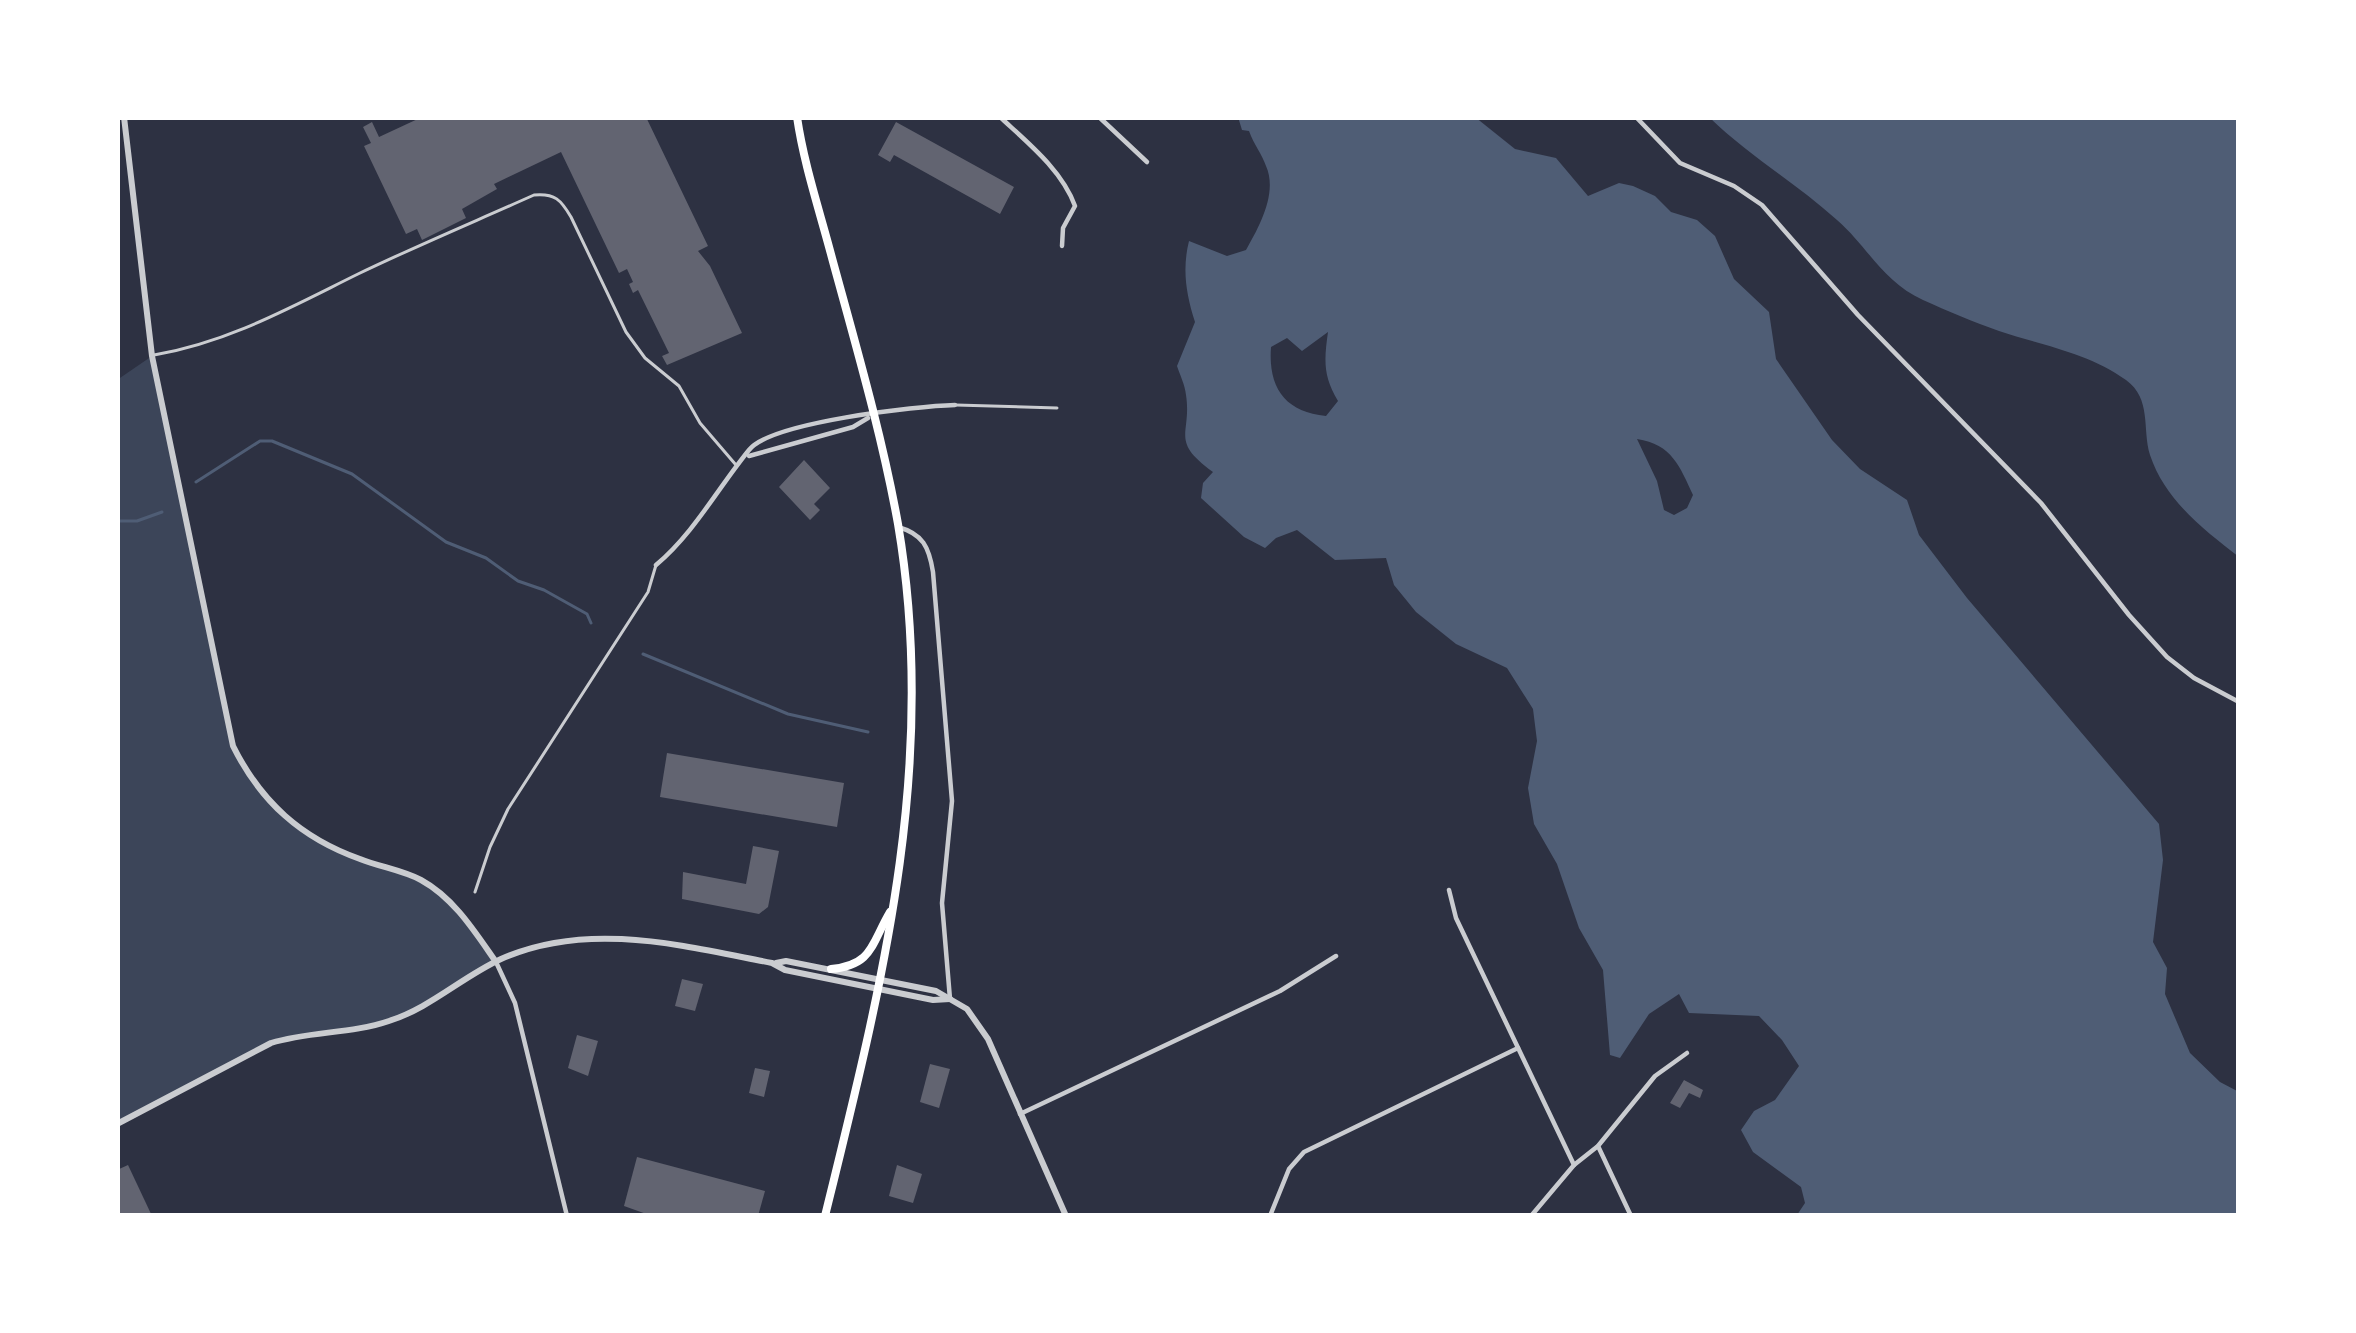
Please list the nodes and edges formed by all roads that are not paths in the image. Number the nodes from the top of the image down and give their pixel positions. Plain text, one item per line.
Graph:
1 (124, 117) edge
2 (797, 117) edge
3 (1000, 117) edge
4 (1099, 117) edge
5 (1636, 117) edge
6 (1147, 162) dead end
7 (1062, 246) dead end
8 (152, 356) junction
9 (955, 405) joint
10 (1057, 408) dead end
11 (873, 415) junction
12 (746, 456) junction
13 (737, 467) junction
14 (898, 527) junction
15 (656, 565) joint
16 (2239, 702) edge
17 (1449, 890) dead end
18 (475, 892) dead end
19 (894, 905) junction
20 (1336, 956) dead end
21 (496, 962) junction
22 (772, 963) junction
23 (831, 969) junction
24 (882, 985) junction
25 (950, 999) junction
26 (1518, 1048) junction
27 (1687, 1053) dead end
28 (1020, 1114) junction
29 (117, 1124) edge
30 (1598, 1146) junction
31 (1574, 1165) junction
32 (567, 1216) edge
33 (825, 1216) edge
34 (1066, 1216) edge
35 (1270, 1216) edge
36 (1531, 1216) edge
37 (1631, 1216) edge

1 - 8 street
2 - 11 main road
3 - 7 street
4 - 6 street
5 - 16 street
8 - 13 lane
8 - 21 street
9 - 10 lane
9 - 11 street
11 - 12 street
11 - 12 street
11 - 14 main road
12 - 13 street
13 - 15 street
14 - 19 main road
14 - 25 street
15 - 18 lane
17 - 26 street
19 - 23 main road
19 - 24 main road
20 - 28 street
21 - 22 street
21 - 29 street
21 - 32 street
22 - 23 street
22 - 24 street
23 - 24 street
24 - 25 street
24 - 33 main road
25 - 28 street
26 - 31 street
26 - 35 street
27 - 30 street
28 - 34 street
30 - 31 street
30 - 37 street
31 - 36 street

